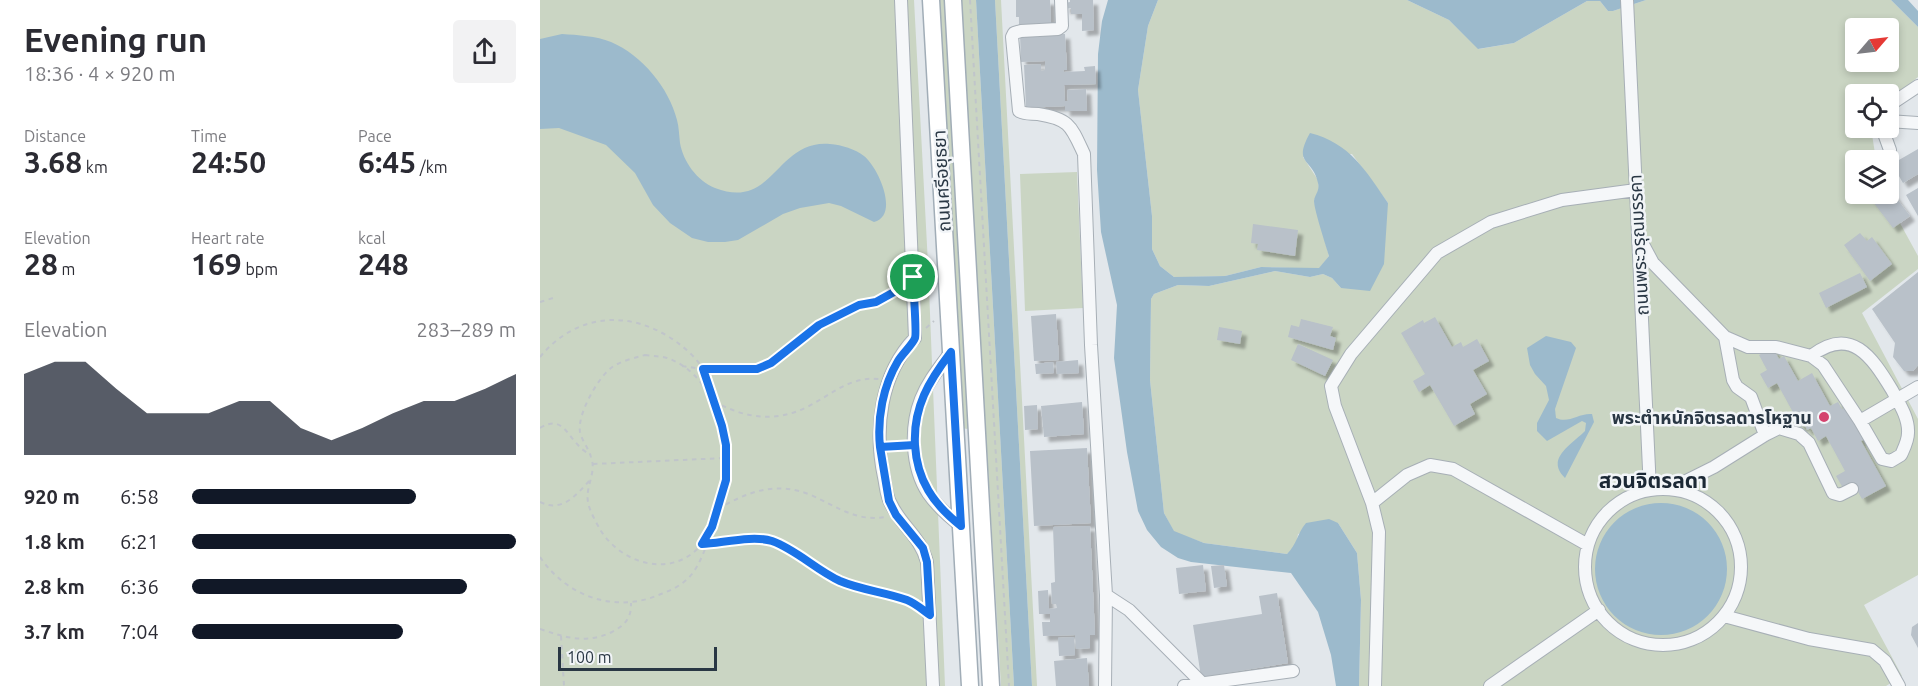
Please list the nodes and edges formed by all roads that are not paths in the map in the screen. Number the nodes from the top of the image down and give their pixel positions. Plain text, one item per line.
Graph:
1 (901, 0) edge
2 (931, 0) edge
3 (953, 0) edge
4 (1061, 0) edge
5 (1627, 0) edge
6 (1918, 86) edge
7 (1899, 99) edge
8 (1899, 122) edge
9 (1918, 123) edge
10 (1636, 190) junction
11 (1638, 235) junction
12 (1725, 337) junction
13 (951, 352) junction
14 (1811, 356) junction
15 (1918, 387) edge
16 (1897, 400) junction
17 (1860, 421) junction
18 (1765, 435) junction
19 (956, 444) junction
20 (978, 444) junction
21 (1670, 489) junction
22 (1852, 489) dead end
23 (1650, 490) junction
24 (1372, 503) junction
25 (961, 526) junction
26 (1588, 545) junction
27 (1106, 595) junction
28 (1599, 610) junction
29 (1724, 616) junction
30 (1293, 671) dead end
31 (1204, 685) edge
32 (933, 686) edge
33 (970, 686) edge
34 (992, 686) edge
35 (1105, 686) edge
36 (1184, 686) edge
37 (1376, 686) edge
38 (1490, 686) edge
39 (1899, 686) edge

1 - 32 street
2 - 13 main road, ถนนศรีอยุธยา
3 - 20 main road, ถนนศรีอยุธยา
4 - 27 street
5 - 10 street, ถนนพระวรุณมรรคา
6 - 7 street
8 - 9 street
10 - 11 street, ถนนพระวรุณมรรคา
10 - 24 street
11 - 12 street
11 - 23 street, ถนนพระวรุณมรรคา
12 - 14 street
12 - 18 street
13 - 19 main road, ถนนศรีอยุธยา
13 - 25 street
14 - 16 street
14 - 17 street
15 - 16 street
16 - 17 street
16 - 17 street
18 - 21 street
18 - 22 street
19 - 20 main road
19 - 25 main road, ถนนศรีอยุธยา
20 - 34 main road, ถนนศรีอยุธยา
21 - 23 street
21 - 29 street
23 - 26 street
24 - 26 street
24 - 37 street
25 - 33 main road, ถนนศรีอยุธยา
26 - 28 street
27 - 31 street
27 - 35 street
28 - 29 street
28 - 38 street
29 - 39 street
30 - 31 street
31 - 36 street

